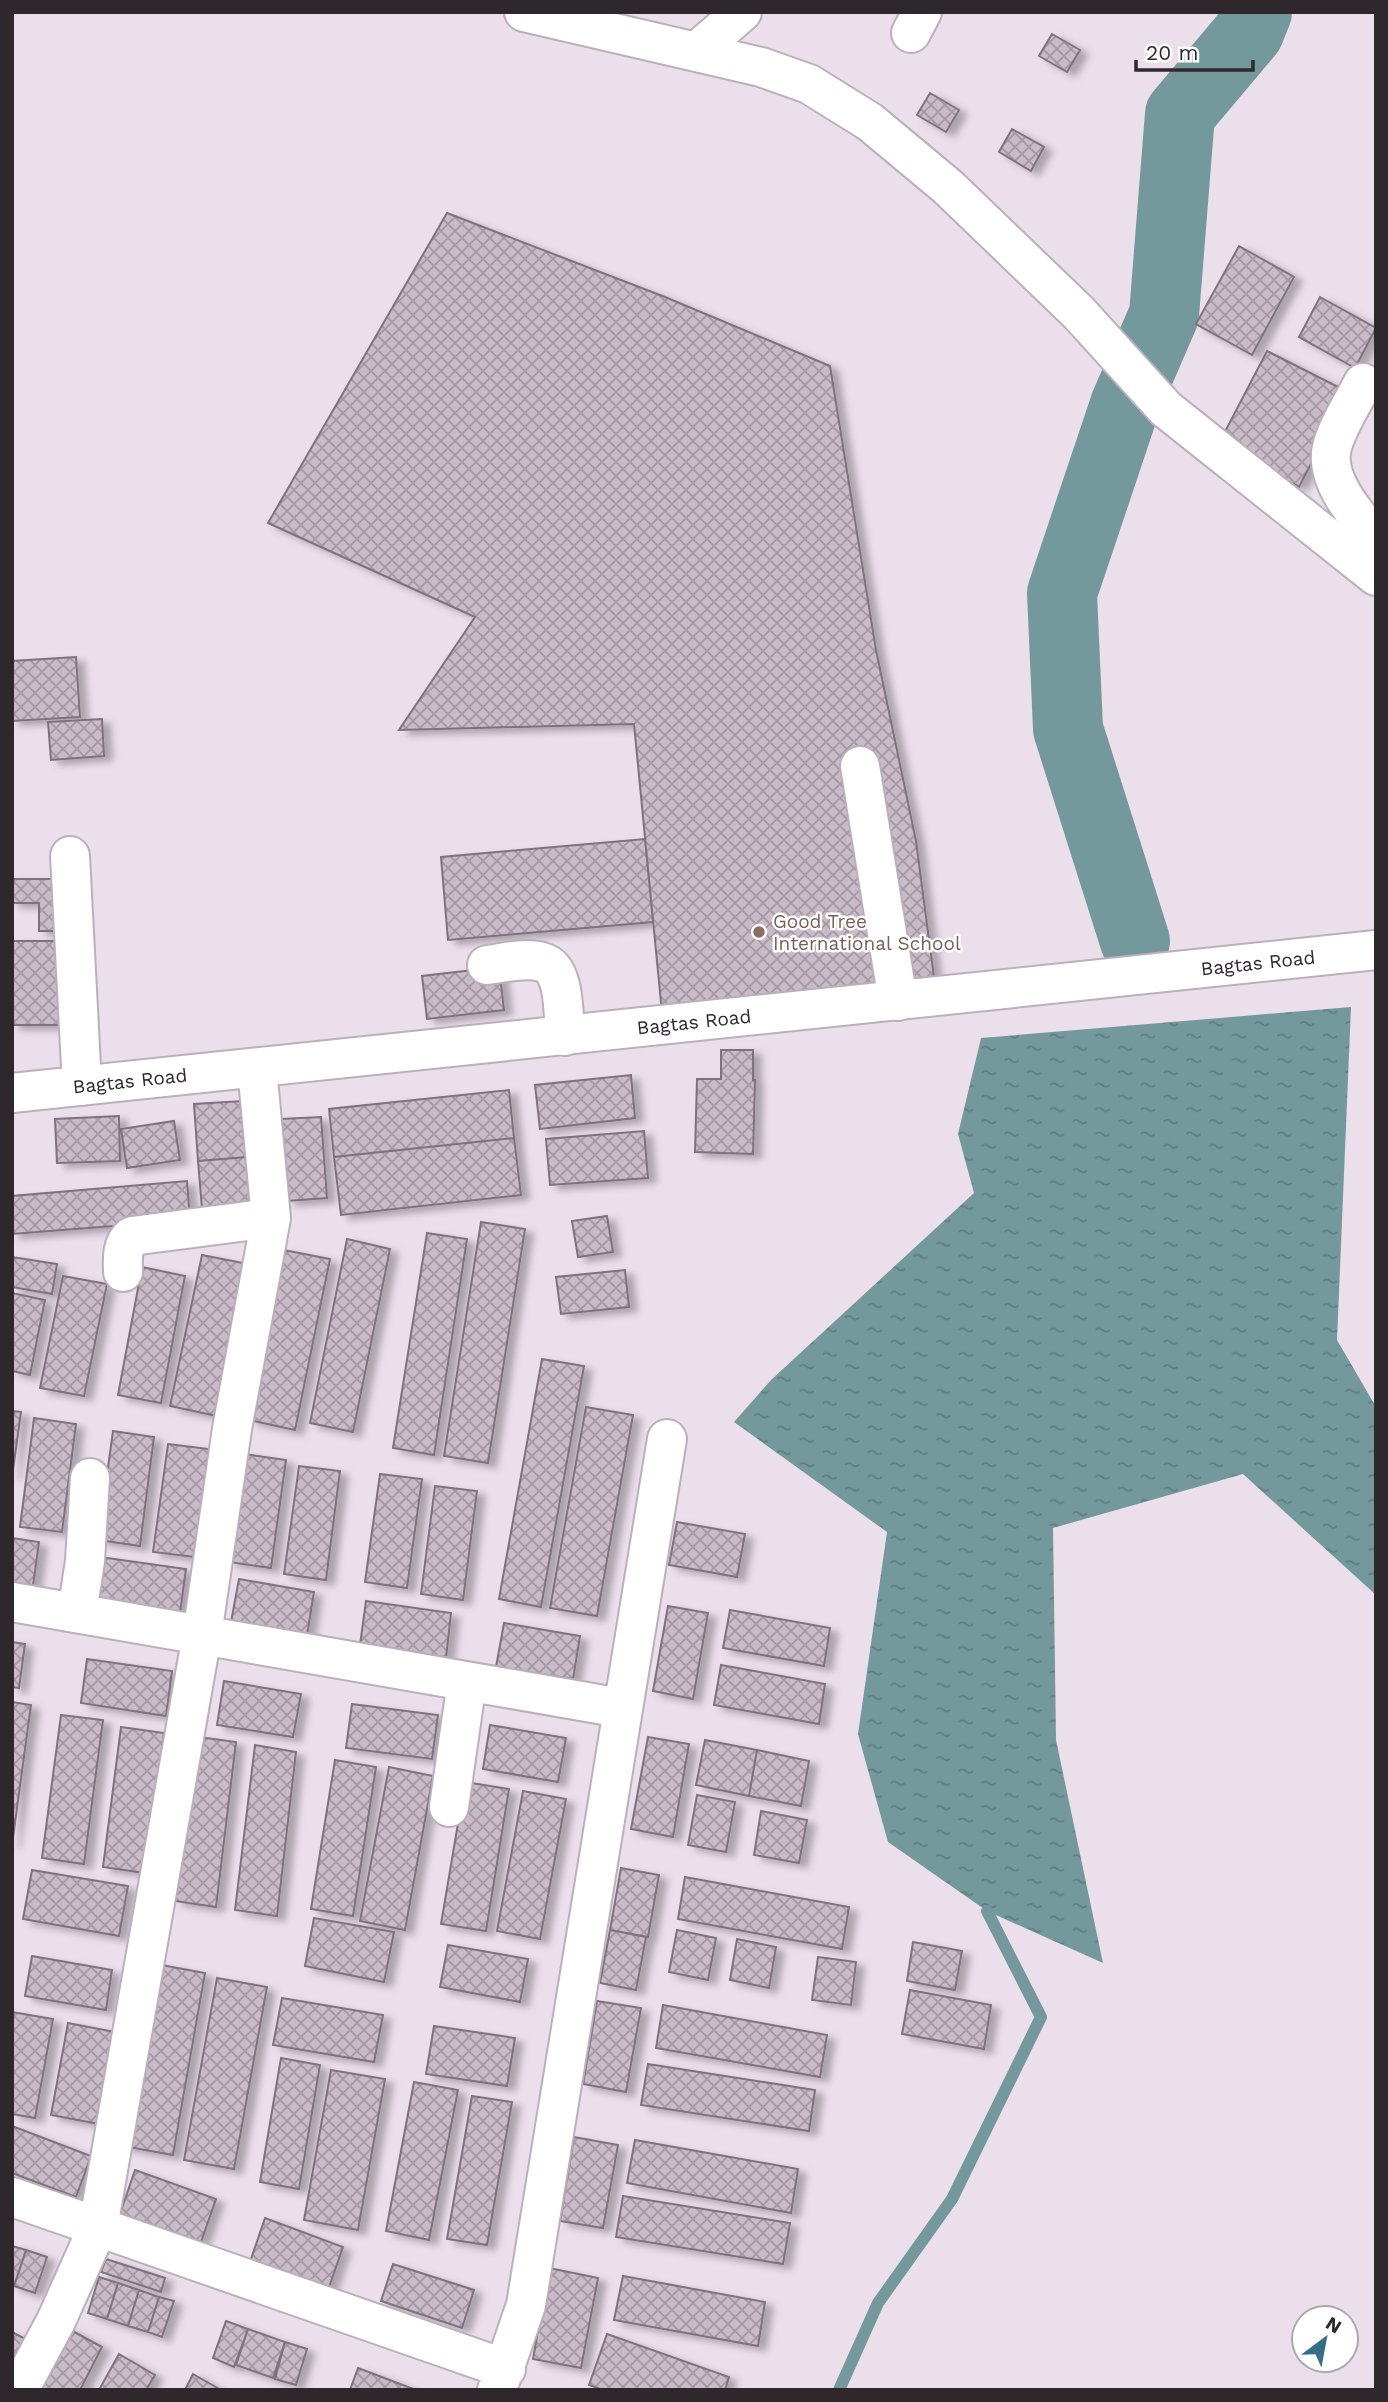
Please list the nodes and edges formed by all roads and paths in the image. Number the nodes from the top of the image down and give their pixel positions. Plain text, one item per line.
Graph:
1 (524, 12) edge
2 (742, 12) edge
3 (696, 52) junction
4 (1363, 383) dead end
5 (1376, 538) edge
6 (1376, 576) edge
7 (860, 766) dead end
8 (70, 856) dead end
9 (1376, 950) edge
10 (487, 965) dead end
11 (898, 1001) junction
12 (565, 1036) junction
13 (257, 1068) junction
14 (82, 1086) junction
15 (12, 1093) edge
16 (271, 1218) junction
17 (123, 1272) dead end
18 (667, 1438) dead end
19 (90, 1478) dead end
20 (12, 1602) edge
21 (76, 1613) junction
22 (202, 1635) junction
23 (467, 1681) junction
24 (621, 1708) junction
25 (449, 1807) dead end
26 (12, 2197) edge
27 (98, 2227) junction
28 (502, 2379) edge
29 (19, 2390) edge

1 - 3 street
2 - 3 street
3 - 6 street
4 - 5 street
7 - 11 street
8 - 14 street
9 - 11 street, Bagtas Road
10 - 12 street
11 - 12 street, Bagtas Road
12 - 13 street, Bagtas Road
13 - 14 street, Bagtas Road
13 - 16 street
14 - 15 street, Bagtas Road
16 - 17 street
16 - 22 street
18 - 24 street
19 - 21 street
20 - 21 street
21 - 22 street
22 - 23 street
22 - 27 street
23 - 24 street
23 - 25 street
24 - 28 street
26 - 27 street
27 - 28 street
27 - 29 street

